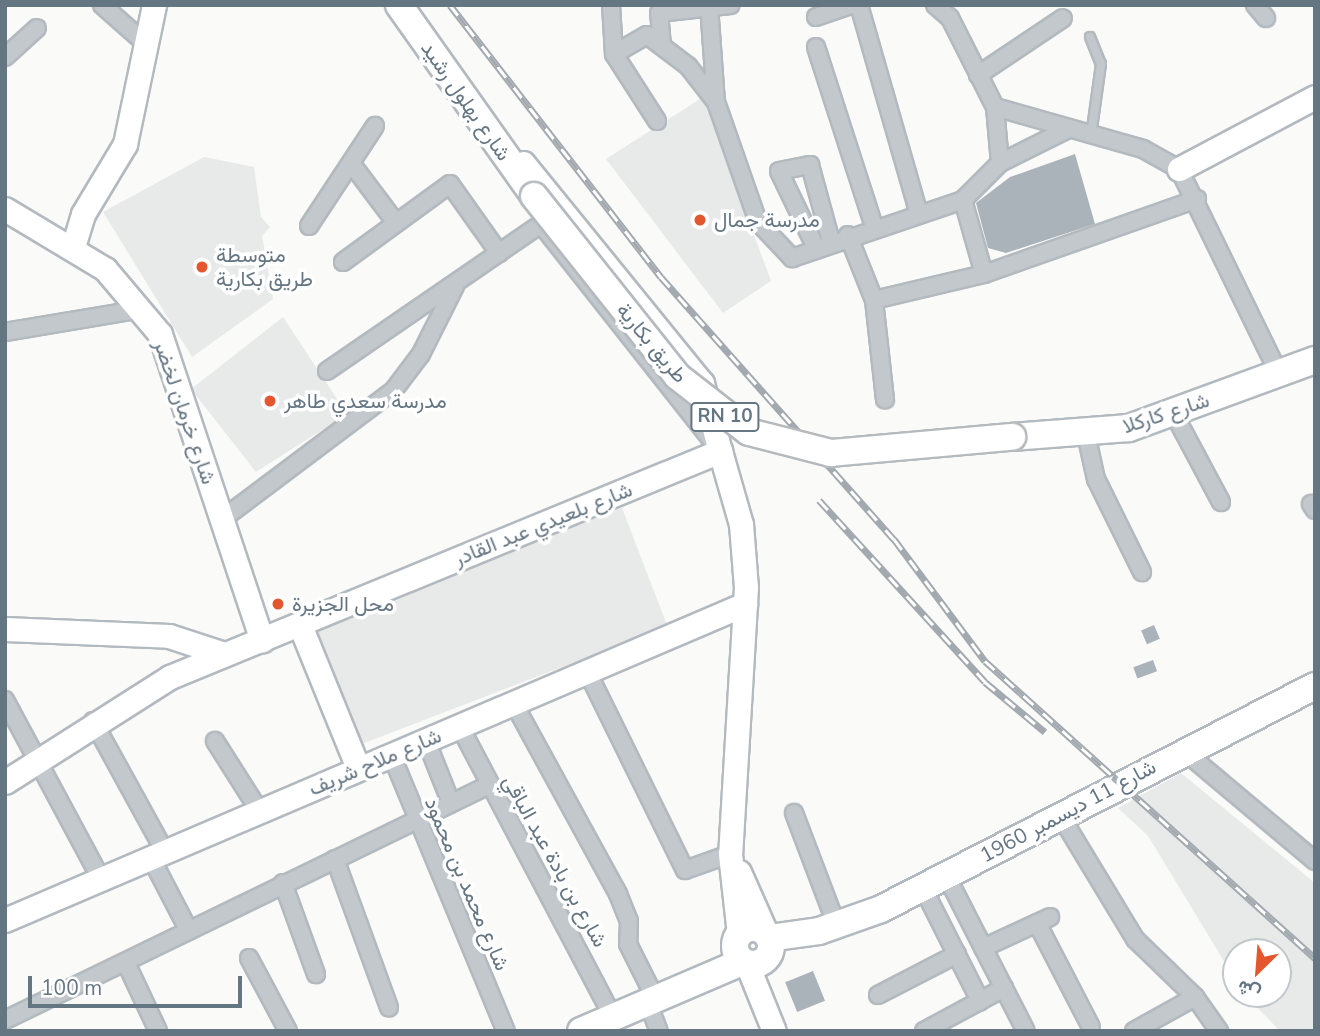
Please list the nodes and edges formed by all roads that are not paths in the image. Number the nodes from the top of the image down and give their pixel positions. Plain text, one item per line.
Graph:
1 (102, 5) edge
2 (154, 5) edge
3 (399, 5) edge
4 (611, 5) edge
5 (731, 5) edge
6 (851, 5) edge
7 (859, 5) edge
8 (935, 5) edge
9 (1255, 5) edge
10 (710, 6) edge
11 (816, 17) dead end
12 (1063, 18) dead end
13 (1266, 18) dead end
14 (37, 29) dead end
15 (1090, 37) dead end
16 (145, 43) junction
17 (662, 46) junction
18 (816, 47) dead end
19 (614, 54) junction
20 (5, 57) edge
21 (978, 75) junction
22 (1315, 97) edge
23 (716, 102) junction
24 (995, 107) junction
25 (481, 121) junction
26 (657, 121) dead end
27 (375, 126) dead end
28 (1066, 130) junction
29 (1091, 136) junction
30 (351, 163) junction
31 (1000, 163) junction
32 (1179, 169) junction
33 (534, 196) joint
34 (1197, 199) junction
35 (963, 200) junction
36 (5, 209) edge
37 (919, 214) junction
38 (396, 223) junction
39 (309, 226) dead end
40 (874, 228) junction
41 (848, 235) junction
42 (824, 245) junction
43 (73, 247) junction
44 (499, 253) junction
45 (343, 262) dead end
46 (985, 274) junction
47 (456, 284) junction
48 (874, 300) junction
49 (143, 309) junction
50 (5, 332) edge
51 (1314, 361) edge
52 (1277, 370) junction
53 (327, 371) dead end
54 (885, 399) dead end
55 (1174, 414) junction
56 (1086, 434) junction
57 (1012, 437) joint
58 (720, 451) junction
59 (1221, 502) dead end
60 (221, 520) junction
61 (1142, 572) dead end
62 (745, 604) junction
63 (300, 625) junction
64 (5, 629) edge
65 (262, 640) junction
66 (224, 654) junction
67 (587, 671) junction
68 (1314, 688) edge
69 (5, 700) edge
70 (513, 702) junction
71 (93, 721) junction
72 (459, 725) junction
73 (426, 740) junction
74 (215, 741) dead end
75 (1184, 751) junction
76 (391, 754) junction
77 (34, 760) junction
78 (358, 768) junction
79 (5, 782) edge
80 (489, 785) junction
81 (451, 803) junction
82 (260, 813) junction
83 (794, 813) dead end
84 (1060, 815) junction
85 (416, 821) junction
86 (730, 854) junction
87 (158, 855) junction
88 (335, 859) junction
89 (1315, 861) edge
90 (946, 875) junction
91 (100, 877) junction
92 (283, 883) junction
93 (923, 888) junction
94 (5, 920) edge
95 (828, 928) junction
96 (189, 931) junction
97 (984, 948) junction
98 (754, 949) junction
99 (957, 954) junction
100 (249, 958) dead end
101 (127, 965) junction
102 (316, 974) dead end
103 (1004, 988) junction
104 (877, 995) dead end
105 (1195, 997) junction
106 (980, 1001) junction
107 (652, 1002) junction
108 (388, 1007) dead end
109 (613, 1017) junction
110 (5, 1020) edge
111 (770, 1022) edge
112 (1091, 1027) dead end
113 (158, 1031) edge
114 (288, 1031) edge
115 (506, 1031) edge
116 (581, 1031) edge
117 (659, 1031) edge
118 (924, 1031) edge
119 (1026, 1031) edge
120 (1134, 1031) edge
121 (1219, 1031) edge

1 - 16 street
2 - 16 main road
3 - 25 main road, شارع بهلول رشيد / RN 10
4 - 19 street
5 - 10 street
6 - 11 street
7 - 37 street
8 - 21 street
9 - 13 street
10 - 17 street
10 - 23 street
12 - 21 street
14 - 20 street
15 - 29 lane
16 - 43 main road
17 - 19 street
17 - 23 street
18 - 40 street
19 - 26 street
21 - 24 street
22 - 32 main road
23 - 42 street
24 - 28 street
24 - 31 street
25 - 33 main road, شارع بهلول رشيد / RN 10
25 - 58 main road
27 - 30 street
28 - 29 street
28 - 31 street
29 - 32 street
30 - 38 street
30 - 39 street
31 - 35 street
32 - 34 street
33 - 57 main road, طريق بكارية / RN 10, bridge
34 - 46 street
34 - 52 street
35 - 37 street
35 - 46 street
36 - 43 main road, شارع خرمان لخضر
37 - 40 street
38 - 44 street
38 - 45 street
40 - 41 street
41 - 42 street
41 - 48 street
42 - 42 street
43 - 49 main road, شارع خرمان لخضر
44 - 47 street
44 - 58 street
46 - 48 street
47 - 53 street
47 - 60 street
48 - 54 street
49 - 50 street
49 - 60 main road, شارع خرمان لخضر
51 - 52 main road, شارع كاركلا / RN 10
52 - 55 main road, شارع كاركلا / RN 10
55 - 56 main road, شارع كاركلا / RN 10
55 - 59 street
56 - 57 main road, شارع كاركلا / RN 10
56 - 61 street
58 - 62 main road
58 - 63 main road, شارع بلعيدي عبد القادر
60 - 65 main road, شارع خرمان لخضر
62 - 67 main road, شارع ملاح شريف
62 - 86 main road
63 - 65 main road, شارع بلعيدي عبد القادر
63 - 78 main road
64 - 66 main road
65 - 66 main road, شارع بلعيدي عبد القادر
66 - 71 main road, شارع بلعيدي عبد القادر
67 - 70 main road, شارع ملاح شريف
67 - 86 street
68 - 75 main road, شارع 11 ديسمبر 1960
69 - 77 street
70 - 72 main road, شارع ملاح شريف
70 - 107 street
71 - 77 main road, شارع بلعيدي عبد القادر
71 - 87 street
72 - 73 main road, شارع ملاح شريف
72 - 80 street, شارع بن بادة عبد الباقي
73 - 76 main road, شارع ملاح شريف
73 - 81 street
74 - 82 street
75 - 84 main road, شارع 11 ديسمبر 1960
75 - 89 street
76 - 78 main road, شارع ملاح شريف
76 - 85 street, شارع محمد بن محمود
77 - 79 main road, شارع بلعيدي عبد القادر
77 - 91 street
78 - 82 main road, شارع ملاح شريف
80 - 81 street
80 - 109 street, شارع بن بادة عبد الباقي
81 - 85 street
82 - 87 main road, شارع ملاح شريف
83 - 95 street
84 - 90 main road, شارع 11 ديسمبر 1960
84 - 105 street
85 - 88 street
85 - 115 street, شارع محمد بن محمود
86 - 98 main road
87 - 91 main road, شارع ملاح شريف
87 - 96 street
88 - 92 street
88 - 108 street
90 - 93 main road, شارع 11 ديسمبر 1960
90 - 97 street
91 - 94 main road, شارع ملاح شريف
92 - 96 street
92 - 102 street
93 - 95 main road, شارع 11 ديسمبر 1960
93 - 99 street
95 - 98 main road, شارع 11 ديسمبر 1960
96 - 101 street
97 - 103 street
97 - 112 street
98 - 107 main road, شارع 11 ديسمبر 1960
98 - 111 main road
99 - 104 street
99 - 106 street
100 - 114 street
101 - 110 street
101 - 113 street
103 - 106 street
103 - 119 street
105 - 120 street
105 - 121 street
106 - 118 street
107 - 109 main road, شارع 11 ديسمبر 1960
107 - 117 street
109 - 116 main road, شارع 11 ديسمبر 1960

